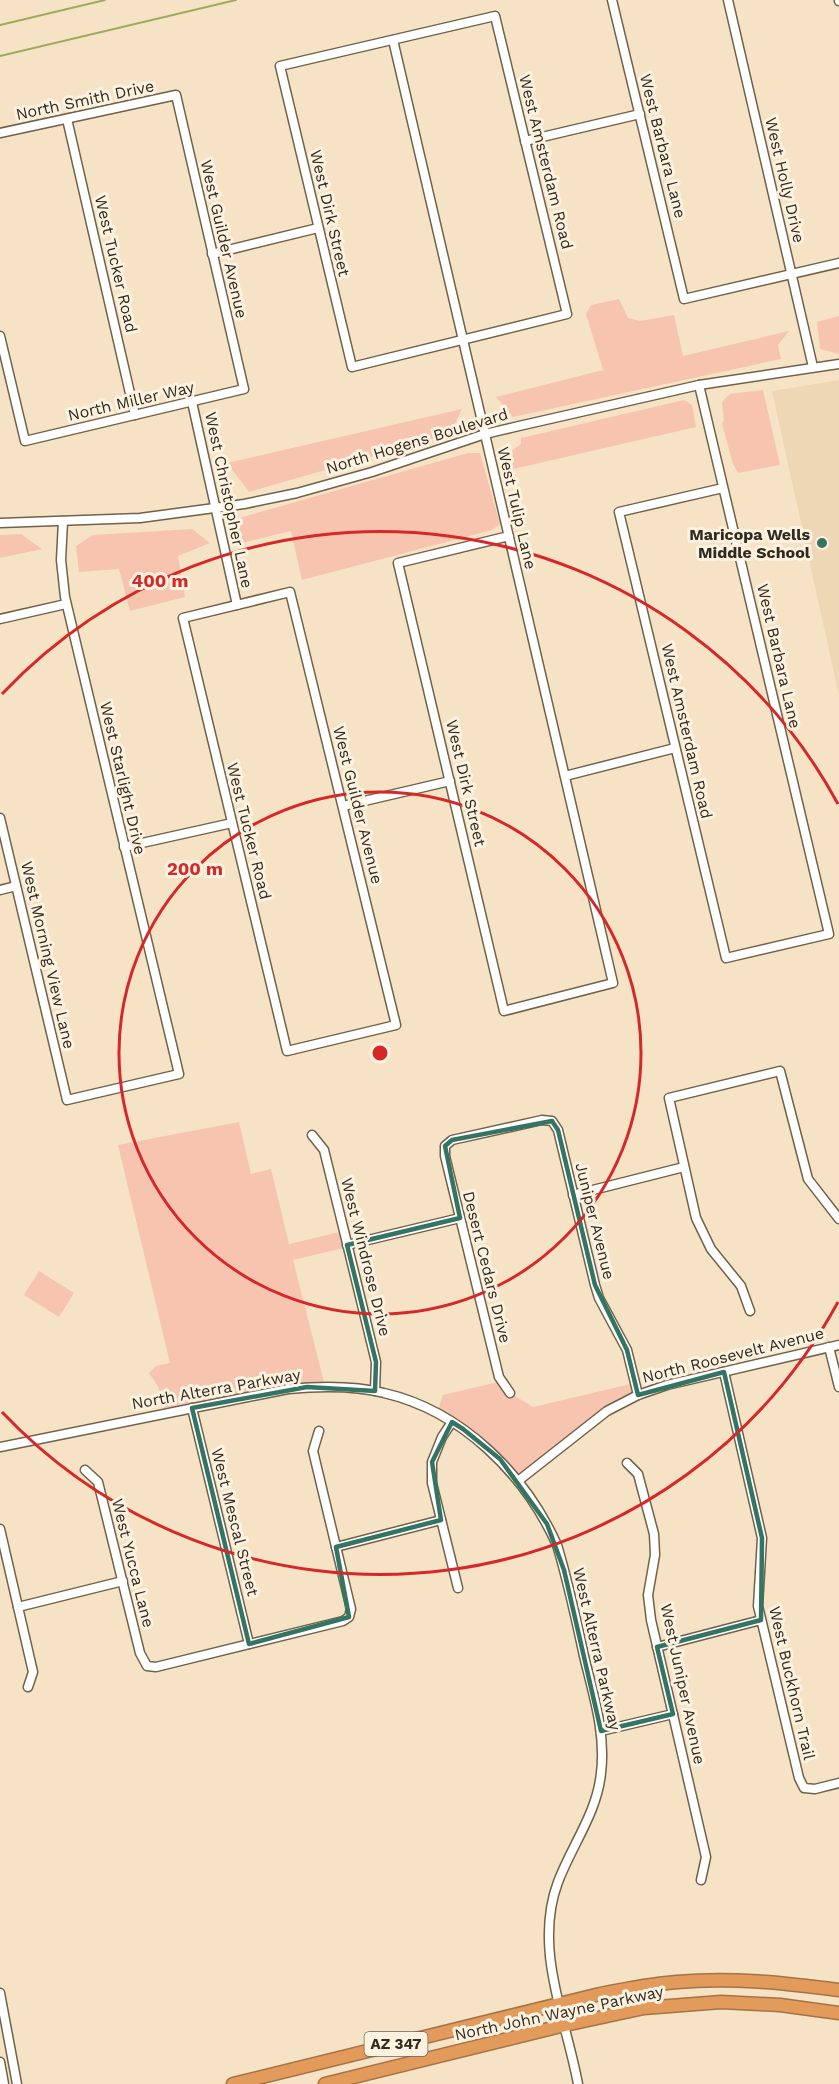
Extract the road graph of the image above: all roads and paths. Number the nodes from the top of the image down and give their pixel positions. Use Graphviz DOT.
graph roads {
  1 [pos="612,0"];
  2 [pos="728,0"];
  3 [pos="393,40"];
  4 [pos="176,95"];
  5 [pos="640,114"];
  6 [pos="67,119"];
  7 [pos="0,134"];
  8 [pos="525,141"];
  9 [pos="318,228"];
  10 [pos="212,254"];
  11 [pos="839,263"];
  12 [pos="791,274"];
  13 [pos="0,336"];
  14 [pos="463,340"];
  15 [pos="839,364"];
  16 [pos="813,367"];
  17 [pos="699,385"];
  18 [pos="243,390"];
  19 [pos="192,402"];
  20 [pos="135,415"];
  21 [pos="484,434"];
  22 [pos="723,488"];
  23 [pos="216,508"];
  24 [pos="63,521"];
  25 [pos="0,523"];
  26 [pos="509,537"];
  27 [pos="66,604"];
  28 [pos="237,605"];
  29 [pos="0,619"];
  30 [pos="675,748"];
  31 [pos="565,776"];
  32 [pos="450,781"];
  33 [pos="343,806"];
  34 [pos="0,818"];
  35 [pos="232,823"];
  36 [pos="124,847"];
  37 [pos="16,886"];
  38 [pos="0,891"];
  39 [pos="726,958"];
  40 [pos="504,1011"];
  41 [pos="287,1051"];
  42 [pos="67,1100"];
  43 [pos="552,1121"];
  44 [pos="312,1136"];
  45 [pos="684,1167"];
  46 [pos="573,1195"];
  47 [pos="460,1218"];
  48 [pos="839,1219"];
  49 [pos="347,1245"];
  50 [pos="750,1311"];
  51 [pos="839,1344"];
  52 [pos="830,1347"];
  53 [pos="724,1371"];
  54 [pos="839,1387"];
  55 [pos="375,1391"];
  56 [pos="510,1393"];
  57 [pos="638,1395"];
  58 [pos="192,1408"];
  59 [pos="452,1422"];
  60 [pos="319,1431"];
  61 [pos="0,1447"];
  62 [pos="627,1463"];
  63 [pos="85,1470"];
  64 [pos="518,1481"];
  65 [pos="441,1520"];
  66 [pos="0,1529"];
  67 [pos="336,1547"];
  68 [pos="123,1581"];
  69 [pos="458,1588"];
  70 [pos="18,1607"];
  71 [pos="760,1620"];
  72 [pos="249,1644"];
  73 [pos="657,1647"];
  74 [pos="28,1687"];
  75 [pos="673,1714"];
  76 [pos="601,1731"];
  77 [pos="839,1784"];
  78 [pos="701,1880"];
  79 [pos="839,1990"];
  80 [pos="0,1993"];
  81 [pos="559,2004"];
  82 [pos="839,2013"];
  83 [pos="565,2025"];
  84 [pos="0,2062"];
  85 [pos="4,2084"];
  86 [pos="18,2084"];
  87 [pos="233,2084"];
  88 [pos="324,2084"];
  89 [pos="578,2084"];
  1 -- 5 [label="street, West Barbara Lane"];
  2 -- 12 [label="street, West Holly Drive"];
  3 -- 8 [label="street, West Amsterdam Road"];
  3 -- 9 [label="street, West Dirk Street"];
  3 -- 14 [label="street, West Tulip Lane"];
  4 -- 6 [label="street, North Smith Drive"];
  4 -- 10 [label="street, West Guilder Avenue"];
  5 -- 8 [label="street"];
  5 -- 12 [label="street, West Barbara Lane"];
  6 -- 7 [label="street, North Smith Drive"];
  6 -- 20 [label="street, West Tucker Road"];
  8 -- 14 [label="street, West Amsterdam Road"];
  9 -- 10 [label="street"];
  9 -- 14 [label="street, West Dirk Street"];
  10 -- 18 [label="street, West Guilder Avenue"];
  11 -- 12 [label="street"];
  12 -- 16 [label="street, West Holly Drive"];
  13 -- 20 [label="street, North Miller Way"];
  14 -- 21 [label="street, West Tulip Lane"];
  15 -- 16 [label="street, North Hogens Boulevard"];
  16 -- 17 [label="street, North Hogens Boulevard"];
  17 -- 21 [label="street, North Hogens Boulevard"];
  17 -- 22 [label="street, West Barbara Lane"];
  18 -- 19 [label="street, North Miller Way"];
  19 -- 20 [label="street, North Miller Way"];
  19 -- 23 [label="street, West Christopher Lane"];
  21 -- 23 [label="street, North Hogens Boulevard"];
  21 -- 26 [label="street, West Tulip Lane"];
  22 -- 30 [label="street, West Amsterdam Road"];
  22 -- 39 [label="street, West Barbara Lane"];
  23 -- 24 [label="street, North Hogens Boulevard"];
  23 -- 28 [label="street, West Christopher Lane"];
  24 -- 25 [label="street, North Hogens Boulevard"];
  24 -- 27 [label="street, West Starlight Drive"];
  26 -- 31 [label="street, West Tulip Lane"];
  26 -- 32 [label="street, West Dirk Street"];
  27 -- 29 [label="street"];
  27 -- 36 [label="street, West Starlight Drive"];
  28 -- 33 [label="street, West Guilder Avenue"];
  28 -- 35 [label="street, West Tucker Road"];
  30 -- 31 [label="street"];
  30 -- 39 [label="street, West Amsterdam Road"];
  31 -- 40 [label="street, West Tulip Lane"];
  32 -- 33 [label="street"];
  32 -- 40 [label="street, West Dirk Street"];
  33 -- 41 [label="street, West Guilder Avenue"];
  34 -- 37 [label="street, West Morning View Lane"];
  35 -- 36 [label="street"];
  35 -- 41 [label="street, West Tucker Road"];
  36 -- 42 [label="street, West Starlight Drive"];
  37 -- 38 [label="street"];
  37 -- 42 [label="street, West Morning View Lane"];
  43 -- 46 [label="street, Juniper Avenue"];
  43 -- 47 [label="street, Desert Cedars Drive"];
  44 -- 49 [label="street, West Windrose Drive"];
  45 -- 46 [label="street"];
  45 -- 48 [label="street"];
  45 -- 50 [label="street"];
  46 -- 57 [label="street, Juniper Avenue"];
  47 -- 49 [label="street"];
  47 -- 56 [label="street, Desert Cedars Drive"];
  49 -- 55 [label="street, West Windrose Drive"];
  51 -- 52 [label="street, North Roosevelt Avenue"];
  52 -- 53 [label="street, North Roosevelt Avenue"];
  52 -- 54 [label="street"];
  53 -- 57 [label="street, North Roosevelt Avenue"];
  53 -- 71 [label="street, West Buckhorn Trail"];
  55 -- 58 [label="street, North Alterra Parkway"];
  55 -- 59 [label="street, North Alterra Parkway"];
  57 -- 64 [label="street, North Roosevelt Avenue"];
  58 -- 61 [label="street, North Alterra Parkway"];
  58 -- 72 [label="street, West Mescal Street"];
  59 -- 64 [label="street, North Alterra Parkway"];
  59 -- 65 [label="street"];
  60 -- 67 [label="street"];
  62 -- 73 [label="street, West Juniper Avenue"];
  63 -- 68 [label="street, West Yucca Lane"];
  64 -- 76 [label="street, West Alterra Parkway"];
  65 -- 67 [label="street"];
  65 -- 69 [label="street"];
  66 -- 70 [label="street"];
  67 -- 72 [label="street"];
  68 -- 70 [label="street"];
  68 -- 72 [label="street, West Yucca Lane"];
  70 -- 74 [label="street"];
  71 -- 73 [label="street"];
  71 -- 77 [label="street, West Buckhorn Trail"];
  73 -- 75 [label="street, West Juniper Avenue"];
  75 -- 76 [label="street"];
  75 -- 78 [label="street, West Juniper Avenue"];
  76 -- 81 [label="street, West Alterra Parkway"];
  79 -- 81 [label="highway, North John Wayne Parkway / AZ 347"];
  80 -- 86 [label="street"];
  81 -- 83 [label="street, West Alterra Parkway"];
  81 -- 87 [label="highway, North John Wayne Parkway / AZ 347"];
  82 -- 83 [label="highway, North John Wayne Parkway / AZ 347"];
  83 -- 88 [label="highway, North John Wayne Parkway / AZ 347"];
  83 -- 89 [label="street, West Alterra Parkway"];
  84 -- 85 [label="street"];
}
